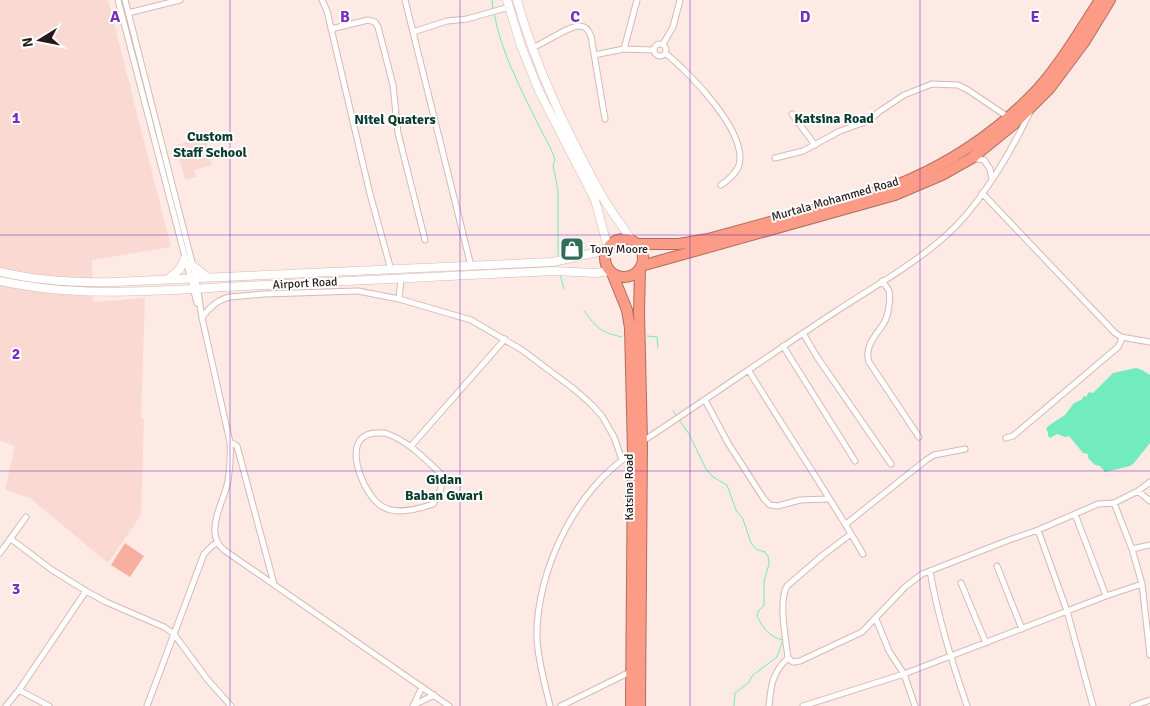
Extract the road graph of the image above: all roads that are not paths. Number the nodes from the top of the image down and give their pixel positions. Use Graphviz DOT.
graph roads {
  1 [pos="118,0"];
  2 [pos="125,0"];
  3 [pos="180,0"];
  4 [pos="322,0"];
  5 [pos="405,0"];
  6 [pos="517,0"];
  7 [pos="637,0"];
  8 [pos="680,0"];
  9 [pos="1100,0"];
  10 [pos="1110,0"];
  11 [pos="508,3"];
  12 [pos="128,13"];
  13 [pos="331,29"];
  14 [pos="413,32"];
  15 [pos="663,44"];
  16 [pos="532,48"];
  17 [pos="624,48"];
  18 [pos="653,50"];
  19 [pos="665,53"];
  20 [pos="594,55"];
  21 [pos="1034,104"];
  22 [pos="792,114"];
  23 [pos="1008,117"];
  24 [pos="605,119"];
  25 [pos="815,145"];
  26 [pos="775,158"];
  27 [pos="972,158"];
  28 [pos="992,180"];
  29 [pos="721,185"];
  30 [pos="982,192"];
  31 [pos="425,240"];
  32 [pos="633,242"];
  33 [pos="607,249"];
  34 [pos="185,258"];
  35 [pos="192,265"];
  36 [pos="471,266"];
  37 [pos="640,268"];
  38 [pos="391,270"];
  39 [pos="0,272"];
  40 [pos="611,272"];
  41 [pos="192,278"];
  42 [pos="209,278"];
  43 [pos="166,279"];
  44 [pos="401,279"];
  45 [pos="0,281"];
  46 [pos="882,281"];
  47 [pos="195,289"];
  48 [pos="399,299"];
  49 [pos="202,316"];
  50 [pos="803,333"];
  51 [pos="1121,337"];
  52 [pos="505,339"];
  53 [pos="1150,342"];
  54 [pos="783,346"];
  55 [pos="749,371"];
  56 [pos="704,400"];
  57 [pos="919,437"];
  58 [pos="1006,438"];
  59 [pos="642,441"];
  60 [pos="230,442"];
  61 [pos="411,446"];
  62 [pos="965,449"];
  63 [pos="633,453"];
  64 [pos="622,460"];
  65 [pos="855,461"];
  66 [pos="891,464"];
  67 [pos="1150,482"];
  68 [pos="1138,491"];
  69 [pos="828,499"];
  70 [pos="1150,501"];
  71 [pos="1114,503"];
  72 [pos="1075,514"];
  73 [pos="26,517"];
  74 [pos="846,524"];
  75 [pos="1038,530"];
  76 [pos="852,534"];
  77 [pos="11,539"];
  78 [pos="217,543"];
  79 [pos="1150,546"];
  80 [pos="1132,549"];
  81 [pos="0,553"];
  82 [pos="863,554"];
  83 [pos="998,566"];
  84 [pos="930,571"];
  85 [pos="961,583"];
  86 [pos="274,585"];
  87 [pos="1143,587"];
  88 [pos="1150,589"];
  89 [pos="86,591"];
  90 [pos="1106,596"];
  91 [pos="1067,611"];
  92 [pos="876,619"];
  93 [pos="1022,629"];
  94 [pos="174,634"];
  95 [pos="986,643"];
  96 [pos="1150,655"];
  97 [pos="950,656"];
  98 [pos="788,658"];
  99 [pos="636,671"];
  100 [pos="904,674"];
  101 [pos="422,687"];
  102 [pos="19,690"];
  103 [pos="434,695"];
  104 [pos="1150,700"];
  105 [pos="414,705"];
  106 [pos="6,706"];
  107 [pos="49,706"];
  108 [pos="148,706"];
  109 [pos="231,706"];
  110 [pos="449,706"];
  111 [pos="550,706"];
  112 [pos="561,706"];
  113 [pos="630,706"];
  114 [pos="640,706"];
  115 [pos="769,706"];
  116 [pos="803,706"];
  117 [pos="914,706"];
  118 [pos="968,706"];
  119 [pos="1094,706"];
  120 [pos="1133,706"];
  1 -- 34 [label="street"];
  2 -- 12 [label="street"];
  3 -- 12 [label="street"];
  4 -- 13 [label="street"];
  5 -- 14 [label="street"];
  6 -- 16 [label="street"];
  7 -- 17 [label="street"];
  8 -- 15 [label="street"];
  9 -- 23 [label="highway, Murtala Mohammed Road"];
  10 -- 21 [label="highway, Murtala Mohammed Road"];
  11 -- 14 [label="street"];
  11 -- 33 [label="street"];
  12 -- 35 [label="street"];
  13 -- 31 [label="street"];
  13 -- 38 [label="street"];
  14 -- 36 [label="street"];
  15 -- 18 [label="street"];
  15 -- 19 [label="street"];
  16 -- 20 [label="street"];
  16 -- 32 [label="street"];
  17 -- 18 [label="street"];
  17 -- 20 [label="street"];
  18 -- 19 [label="street"];
  19 -- 29 [label="street"];
  20 -- 24 [label="street"];
  21 -- 27 [label="highway, Murtala Mohammed Road"];
  21 -- 28 [label="street"];
  22 -- 25 [label="street"];
  23 -- 25 [label="street"];
  23 -- 32 [label="highway, Murtala Mohammed Road"];
  25 -- 26 [label="street"];
  27 -- 28 [label="street"];
  27 -- 37 [label="highway, Murtala Mohammed Road"];
  28 -- 30 [label="street"];
  30 -- 46 [label="street"];
  30 -- 51 [label="street"];
  32 -- 33 [label="highway"];
  32 -- 37 [label="highway"];
  33 -- 36 [label="street, Airport Road"];
  33 -- 40 [label="highway"];
  34 -- 41 [label="street"];
  34 -- 43 [label="street"];
  35 -- 41 [label="street"];
  35 -- 42 [label="street"];
  36 -- 38 [label="street, Airport Road"];
  37 -- 40 [label="highway"];
  37 -- 59 [label="highway, Katsina Road"];
  38 -- 42 [label="street, Airport Road"];
  39 -- 43 [label="street, Airport Road"];
  40 -- 44 [label="street, Airport Road"];
  40 -- 63 [label="highway, Katsina Road"];
  41 -- 42 [label="street, Airport Road"];
  41 -- 43 [label="street, Airport Road"];
  41 -- 47 [label="street"];
  44 -- 47 [label="street, Airport Road"];
  44 -- 48 [label="street"];
  45 -- 47 [label="street, Airport Road"];
  46 -- 50 [label="street"];
  46 -- 57 [label="street"];
  47 -- 49 [label="street"];
  48 -- 49 [label="street"];
  48 -- 52 [label="street"];
  49 -- 60 [label="street"];
  50 -- 54 [label="street"];
  50 -- 66 [label="street"];
  51 -- 53 [label="street"];
  51 -- 58 [label="street"];
  52 -- 61 [label="street"];
  52 -- 64 [label="street"];
  54 -- 55 [label="street"];
  54 -- 65 [label="street"];
  55 -- 56 [label="street"];
  55 -- 69 [label="street"];
  56 -- 59 [label="street"];
  56 -- 69 [label="street"];
  59 -- 99 [label="highway, Katsina Road"];
  60 -- 78 [label="street"];
  60 -- 86 [label="street"];
  61 -- 61 [label="street"];
  62 -- 74 [label="street"];
  63 -- 64 [label="street"];
  63 -- 99 [label="highway, Katsina Road"];
  64 -- 111 [label="street"];
  67 -- 68 [label="street"];
  68 -- 70 [label="street"];
  68 -- 71 [label="street"];
  69 -- 74 [label="street"];
  71 -- 72 [label="street"];
  71 -- 80 [label="street"];
  72 -- 75 [label="street"];
  72 -- 90 [label="street"];
  73 -- 77 [label="street"];
  74 -- 76 [label="street"];
  75 -- 84 [label="street"];
  75 -- 91 [label="street"];
  76 -- 82 [label="street"];
  76 -- 98 [label="street"];
  77 -- 81 [label="street"];
  77 -- 89 [label="street"];
  78 -- 86 [label="street"];
  78 -- 94 [label="street"];
  79 -- 80 [label="street"];
  80 -- 87 [label="street"];
  83 -- 93 [label="street"];
  84 -- 92 [label="street"];
  84 -- 97 [label="street"];
  85 -- 95 [label="street"];
  86 -- 101 [label="street"];
  87 -- 88 [label="street"];
  87 -- 90 [label="street"];
  87 -- 96 [label="street"];
  89 -- 94 [label="street"];
  89 -- 102 [label="street"];
  90 -- 91 [label="street"];
  91 -- 93 [label="street"];
  91 -- 119 [label="street"];
  92 -- 98 [label="street"];
  92 -- 100 [label="street"];
  93 -- 95 [label="street"];
  94 -- 108 [label="street"];
  94 -- 109 [label="street"];
  95 -- 97 [label="street"];
  97 -- 100 [label="street"];
  97 -- 118 [label="street"];
  98 -- 115 [label="street"];
  99 -- 112 [label="street"];
  99 -- 113 [label="highway, Katsina Road"];
  99 -- 114 [label="highway, Katsina Road"];
  100 -- 116 [label="street"];
  100 -- 117 [label="street"];
  101 -- 103 [label="street"];
  101 -- 105 [label="street"];
  102 -- 106 [label="street"];
  102 -- 107 [label="street"];
  103 -- 105 [label="street"];
  103 -- 110 [label="street"];
  104 -- 120 [label="street"];
}
